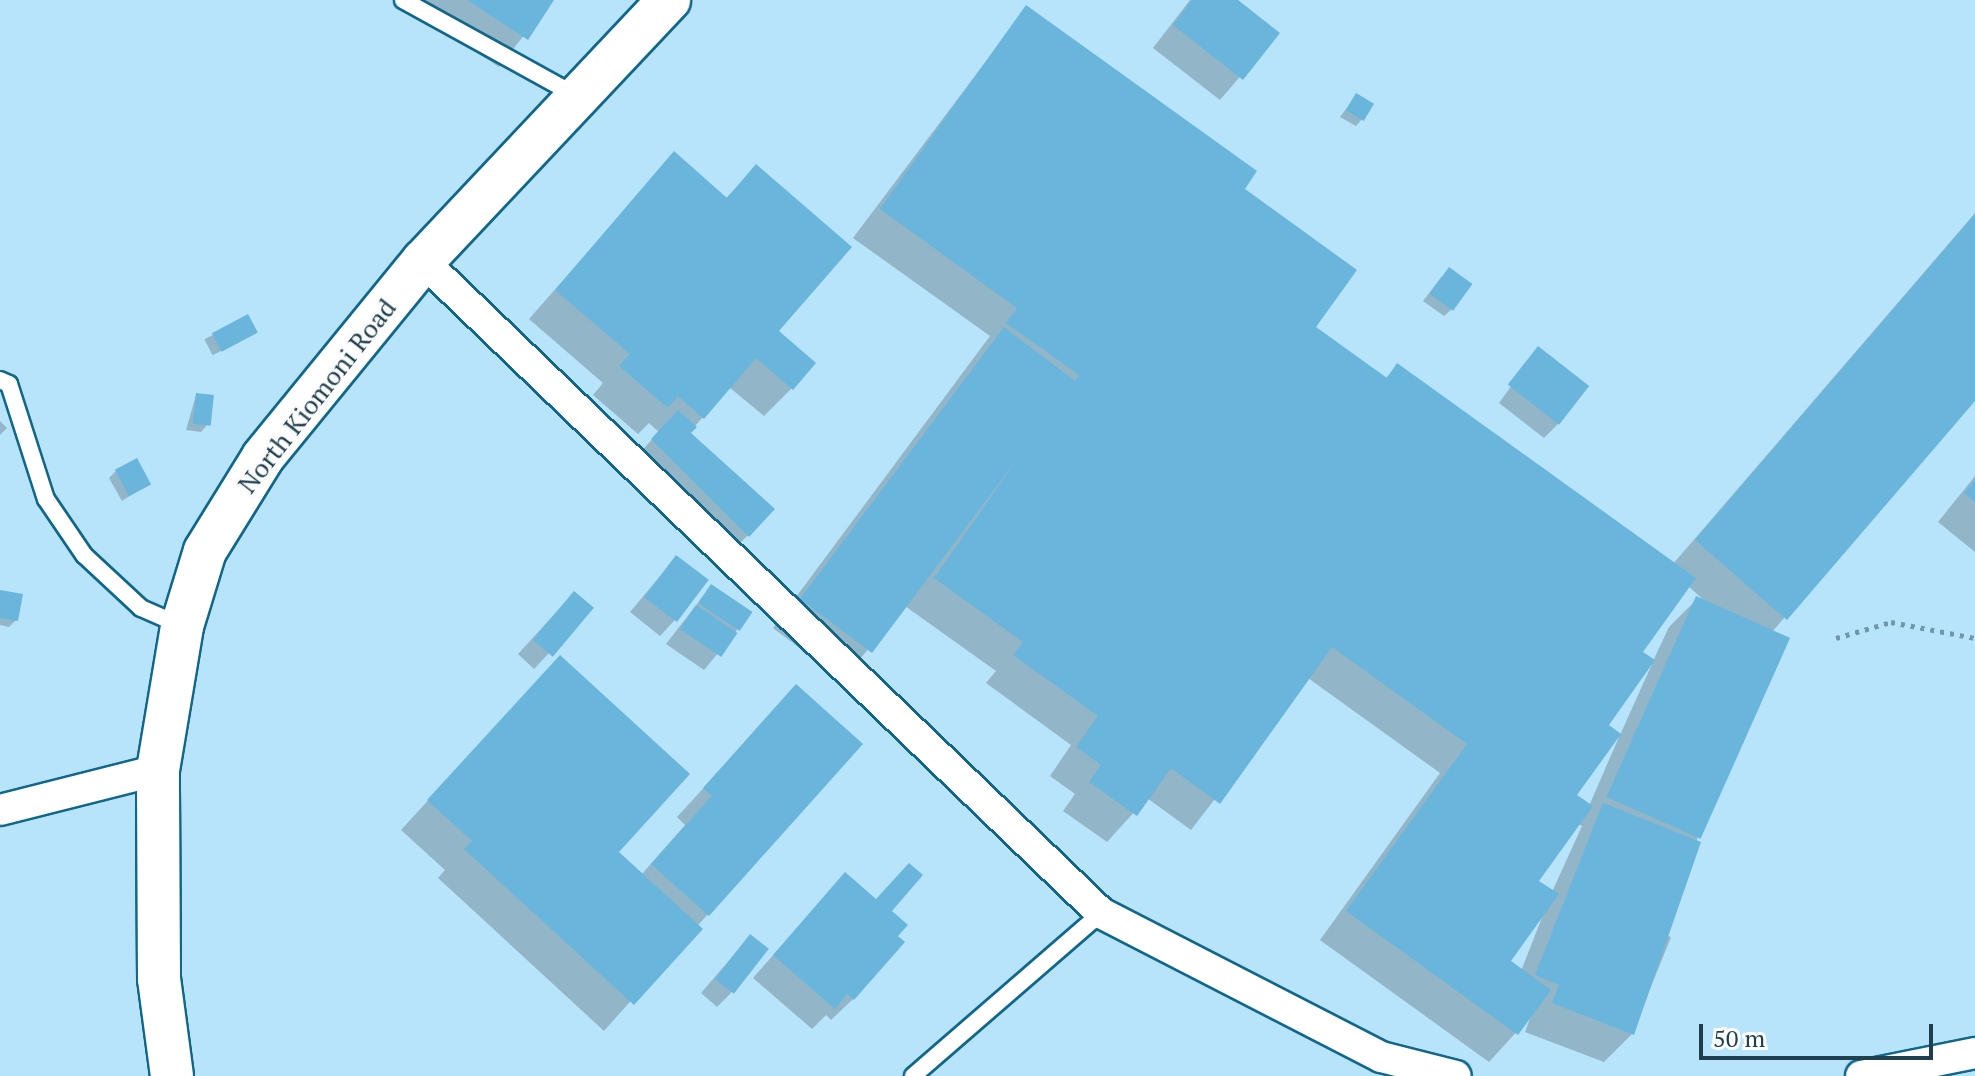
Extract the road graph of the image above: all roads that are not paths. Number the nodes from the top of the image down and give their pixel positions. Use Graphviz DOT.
graph roads {
  1 [pos="403,0"];
  2 [pos="669,0"];
  3 [pos="578,96"];
  4 [pos="423,261"];
  5 [pos="0,380"];
  6 [pos="182,626"];
  7 [pos="158,770"];
  8 [pos="0,810"];
  9 [pos="1101,913"];
  10 [pos="1975,1053"];
  11 [pos="172,1076"];
  12 [pos="913,1076"];
  13 [pos="1456,1076"];
  14 [pos="1861,1076"];
  1 -- 3 [label="lane"];
  2 -- 3 [label="main road, North Kiomoni Road"];
  3 -- 4 [label="main road, North Kiomoni Road"];
  4 -- 6 [label="main road, North Kiomoni Road"];
  4 -- 9 [label="street"];
  5 -- 6 [label="lane"];
  6 -- 7 [label="main road, North Kiomoni Road"];
  7 -- 8 [label="street"];
  7 -- 11 [label="main road, North Kiomoni Road"];
  9 -- 12 [label="lane"];
  9 -- 13 [label="street"];
  10 -- 14 [label="street"];
}
